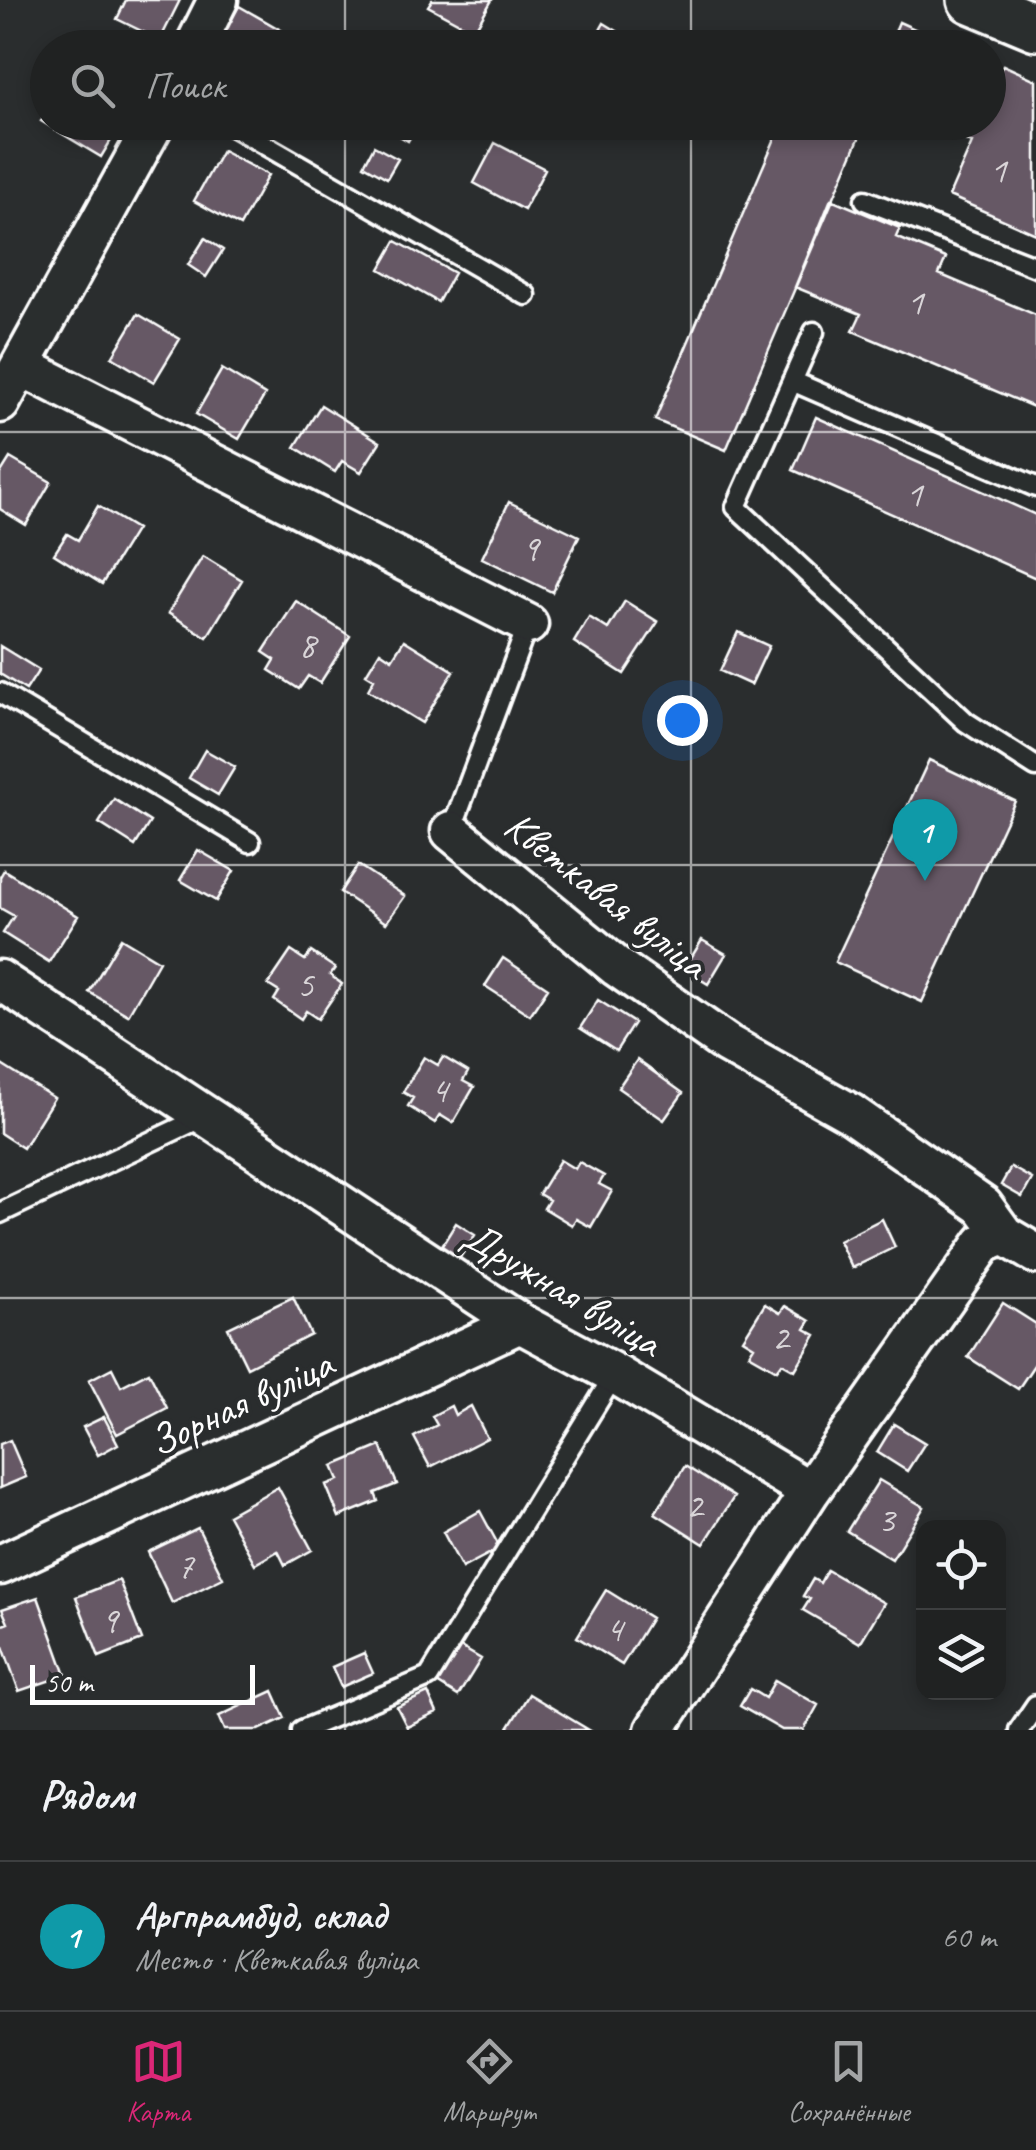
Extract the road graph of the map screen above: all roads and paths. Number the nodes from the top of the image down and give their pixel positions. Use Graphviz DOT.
graph roads {
  1 [pos="218,0"];
  2 [pos="972,0"];
  3 [pos="1036,27"];
  4 [pos="203,30"];
  5 [pos="146,140"];
  6 [pos="255,140"];
  7 [pos="865,200"];
  8 [pos="1036,267"];
  9 [pos="526,295"];
  10 [pos="814,332"];
  11 [pos="34,372"];
  12 [pos="792,381"];
  13 [pos="0,402"];
  14 [pos="1036,487"];
  15 [pos="528,624"];
  16 [pos="0,693"];
  17 [pos="1036,767"];
  18 [pos="451,831"];
  19 [pos="250,842"];
  20 [pos="0,980"];
  21 [pos="207,1115"];
  22 [pos="0,1213"];
  23 [pos="1020,1245"];
  24 [pos="520,1323"];
  25 [pos="615,1374"];
  26 [pos="810,1491"];
  27 [pos="0,1565"];
  28 [pos="1036,1705"];
  29 [pos="302,1730"];
  30 [pos="655,1730"];
  31 [pos="1020,1730"];
  1 -- 4 [label="street"];
  2 -- 3 [label="street"];
  5 -- 11 [label="street"];
  6 -- 9 [label="lane"];
  7 -- 8 [label="lane"];
  10 -- 12 [label="lane"];
  11 -- 13 [label="street"];
  11 -- 15 [label="street, Кветкавая вуліца"];
  12 -- 14 [label="lane"];
  12 -- 17 [label="lane"];
  15 -- 18 [label="lane, Кветкавая вуліца"];
  16 -- 19 [label="lane"];
  18 -- 23 [label="street, Кветкавая вуліца"];
  20 -- 21 [label="street, Дружная вуліца"];
  21 -- 22 [label="lane"];
  21 -- 24 [label="street, Дружная вуліца"];
  23 -- 26 [label="street"];
  24 -- 25 [label="street, Дружная вуліца"];
  24 -- 27 [label="street, Зорная вуліца"];
  25 -- 26 [label="street, Дружная вуліца"];
  25 -- 29 [label="lane"];
  26 -- 30 [label="street"];
  28 -- 31 [label="lane"];
}
